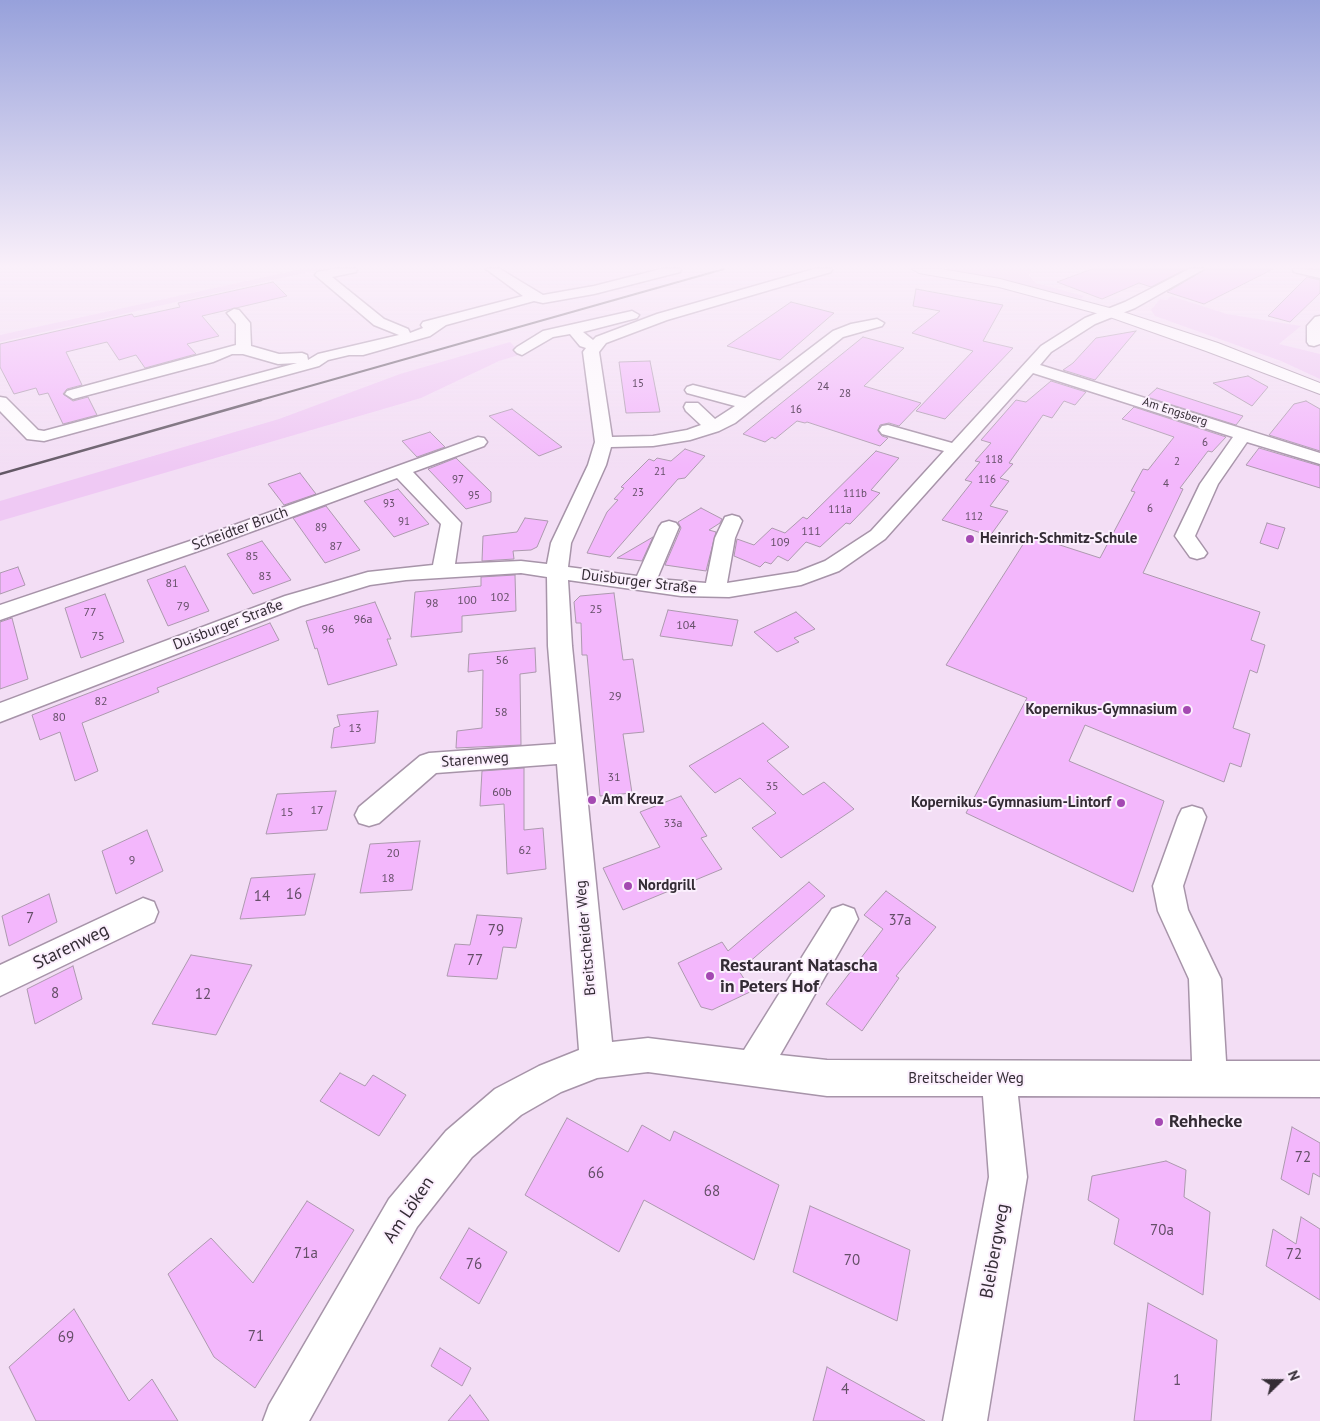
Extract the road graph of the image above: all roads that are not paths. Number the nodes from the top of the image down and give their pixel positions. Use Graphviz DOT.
graph roads {
  1 [pos="243,335"];
  2 [pos="389,335"];
  3 [pos="419,335"];
  4 [pos="546,335"];
  5 [pos="578,335"];
  6 [pos="610,335"];
  7 [pos="836,335"];
  8 [pos="1067,335"];
  9 [pos="1178,335"];
  10 [pos="1314,335"];
  11 [pos="1314,342"];
  12 [pos="595,345"];
  13 [pos="244,349"];
  14 [pos="522,350"];
  15 [pos="1029,367"];
  16 [pos="1320,389"];
  17 [pos="74,394"];
  18 [pos="0,402"];
  19 [pos="747,404"];
  20 [pos="713,427"];
  21 [pos="888,430"];
  22 [pos="1243,435"];
  23 [pos="478,442"];
  24 [pos="604,442"];
  25 [pos="956,449"];
  26 [pos="1320,460"];
  27 [pos="401,471"];
  28 [pos="732,521"];
  29 [pos="669,527"];
  30 [pos="1196,553"];
  31 [pos="443,570"];
  32 [pos="557,571"];
  33 [pos="644,584"];
  34 [pos="715,590"];
  35 [pos="0,613"];
  36 [pos="0,713"];
  37 [pos="569,753"];
  38 [pos="369,815"];
  39 [pos="1192,817"];
  40 [pos="143,912"];
  41 [pos="843,919"];
  42 [pos="0,981"];
  43 [pos="597,1061"];
  44 [pos="752,1069"];
  45 [pos="1000,1079"];
  46 [pos="1210,1079"];
  47 [pos="1320,1079"];
  48 [pos="285,1421"];
  49 [pos="965,1421"];
  1 -- 13 [label="street"];
  2 -- 13 [label="street"];
  3 -- 18 [label="street"];
  4 -- 14 [label="street"];
  5 -- 12 [label="street"];
  6 -- 12 [label="street"];
  7 -- 19 [label="street"];
  8 -- 15 [label="street, Duisburger Straße"];
  9 -- 16 [label="main road"];
  10 -- 11 [label="street"];
  12 -- 24 [label="street, Breitscheider Weg"];
  13 -- 17 [label="street"];
  15 -- 22 [label="street, Am Engsberg"];
  15 -- 25 [label="street, Duisburger Straße"];
  19 -- 20 [label="street"];
  19 -- 20 [label="street"];
  20 -- 24 [label="street"];
  21 -- 25 [label="street"];
  22 -- 26 [label="street, Am Engsberg"];
  22 -- 30 [label="street"];
  23 -- 27 [label="street, Scheidter Bruch"];
  24 -- 32 [label="street, Breitscheider Weg"];
  25 -- 34 [label="street, Duisburger Straße"];
  27 -- 31 [label="street"];
  27 -- 35 [label="street, Scheidter Bruch"];
  28 -- 34 [label="street"];
  29 -- 33 [label="street"];
  31 -- 32 [label="street, Duisburger Straße"];
  31 -- 36 [label="street, Duisburger Straße"];
  32 -- 33 [label="street, Duisburger Straße"];
  32 -- 37 [label="street, Breitscheider Weg"];
  33 -- 34 [label="street, Duisburger Straße"];
  37 -- 38 [label="street, Starenweg"];
  37 -- 43 [label="street, Breitscheider Weg"];
  39 -- 46 [label="street"];
  40 -- 42 [label="street, Starenweg"];
  41 -- 44 [label="street"];
  43 -- 44 [label="street, Breitscheider Weg"];
  43 -- 48 [label="street, Am Löken"];
  44 -- 45 [label="street, Breitscheider Weg"];
  45 -- 46 [label="street, Breitscheider Weg"];
  45 -- 49 [label="street, Bleibergweg"];
  46 -- 47 [label="street, Breitscheider Weg"];
}
